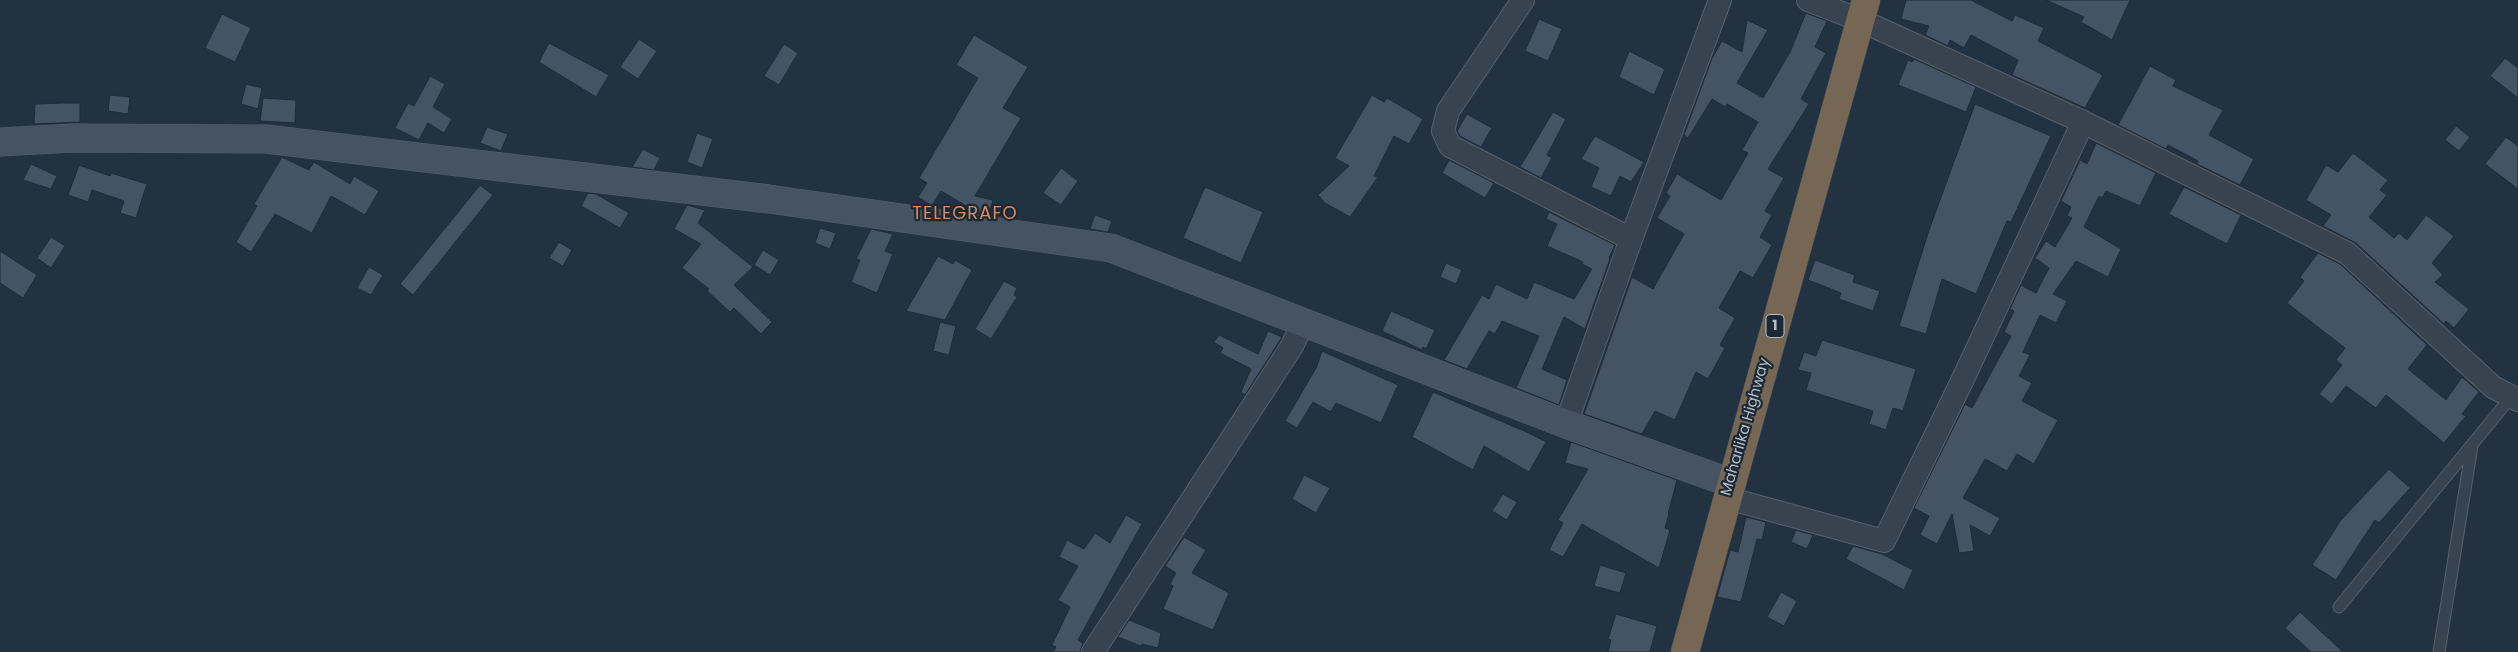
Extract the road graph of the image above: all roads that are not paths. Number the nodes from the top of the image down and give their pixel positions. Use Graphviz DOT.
graph roads {
  1 [pos="1523,0"];
  2 [pos="1720,0"];
  3 [pos="1808,0"];
  4 [pos="1863,10"];
  5 [pos="2083,122"];
  6 [pos="0,142"];
  7 [pos="1631,238"];
  8 [pos="1304,321"];
  9 [pos="2514,398"];
  10 [pos="1566,424"];
  11 [pos="2472,445"];
  12 [pos="1729,490"];
  13 [pos="2338,607"];
  14 [pos="1093,652"];
  15 [pos="1685,652"];
  16 [pos="2439,652"];
  1 -- 7 [label="street"];
  2 -- 7 [label="street"];
  3 -- 4 [label="street"];
  4 -- 5 [label="street"];
  4 -- 12 [label="highway, Maharlika Highway / 1"];
  5 -- 9 [label="street"];
  5 -- 12 [label="street"];
  6 -- 8 [label="street"];
  7 -- 10 [label="street"];
  8 -- 10 [label="street"];
  8 -- 14 [label="street"];
  9 -- 11 [label="lane"];
  10 -- 12 [label="street"];
  11 -- 13 [label="lane"];
  11 -- 16 [label="lane"];
  12 -- 15 [label="highway, Maharlika Highway / 1"];
}
